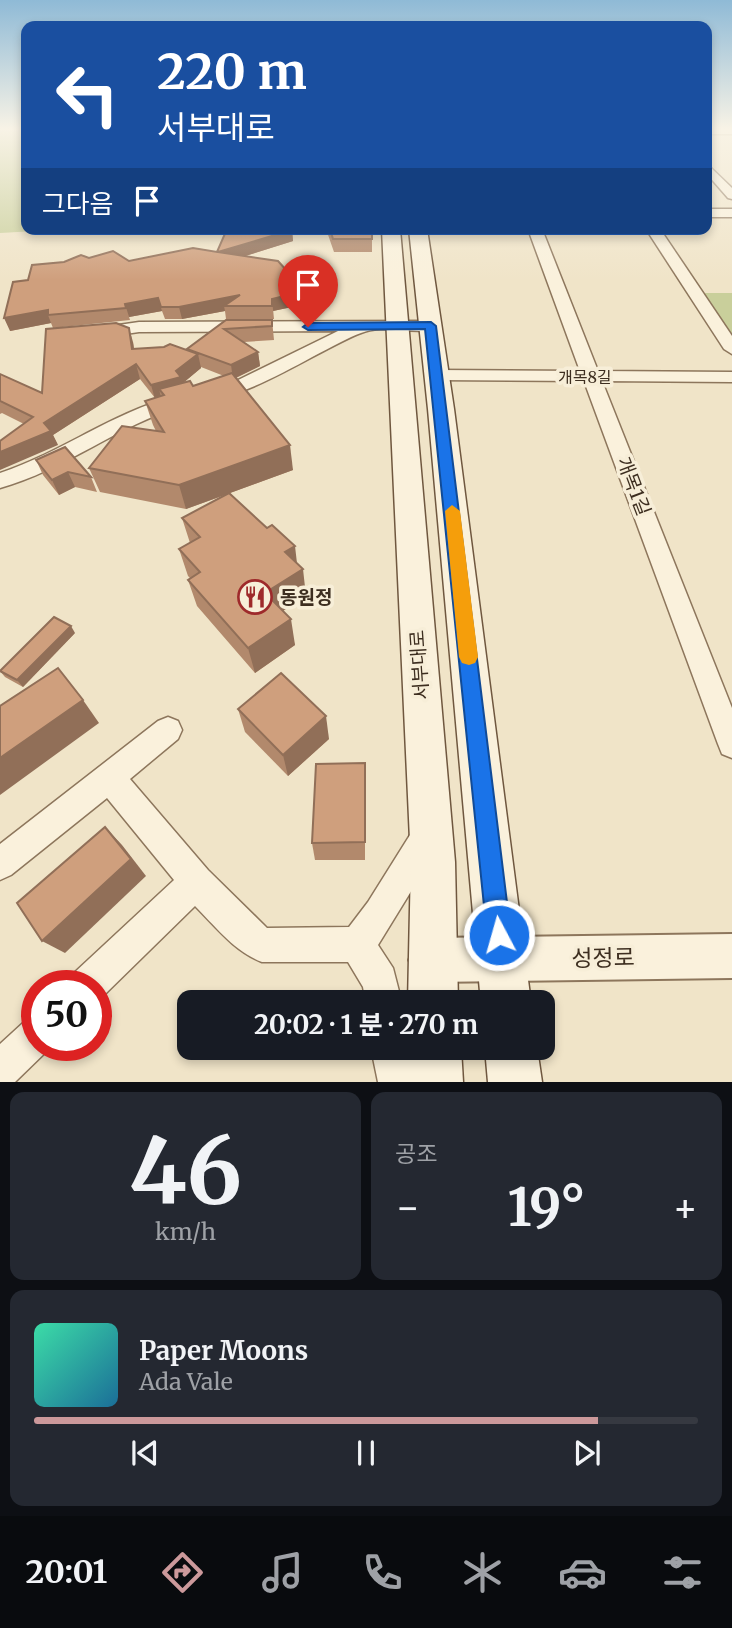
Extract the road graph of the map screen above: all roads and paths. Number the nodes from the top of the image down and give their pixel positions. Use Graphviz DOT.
graph roads {
  1 [pos="718,179"];
  2 [pos="732,195"];
  3 [pos="712,213"];
  4 [pos="732,213"];
  5 [pos="391,235"];
  6 [pos="419,235"];
  7 [pos="537,235"];
  8 [pos="657,235"];
  9 [pos="431,326"];
  10 [pos="359,327"];
  11 [pos="397,327"];
  12 [pos="81,334"];
  13 [pos="732,349"];
  14 [pos="437,376"];
  15 [pos="592,377"];
  16 [pos="732,377"];
  17 [pos="0,481"];
  18 [pos="721,685"];
  19 [pos="169,730"];
  20 [pos="732,744"];
  21 [pos="109,776"];
  22 [pos="430,831"];
  23 [pos="0,864"];
  24 [pos="196,883"];
  25 [pos="357,944"];
  26 [pos="732,956"];
  27 [pos="431,960"];
  28 [pos="502,960"];
  29 [pos="105,970"];
  30 [pos="382,990"];
  31 [pos="432,990"];
  32 [pos="505,990"];
  33 [pos="21,1050"];
  34 [pos="393,1060"];
  35 [pos="435,1060"];
  36 [pos="513,1060"];
  37 [pos="0,1070"];
  38 [pos="398,1082"];
  39 [pos="436,1082"];
  40 [pos="515,1082"];
  1 -- 2 [label="street"];
  3 -- 4 [label="street"];
  5 -- 11 [label="main road, 서부대로"];
  6 -- 9 [label="main road"];
  7 -- 15 [label="street, 개목1길"];
  8 -- 13 [label="street"];
  9 -- 11 [label="street"];
  9 -- 14 [label="main road"];
  10 -- 11 [label="street"];
  10 -- 12 [label="street"];
  10 -- 17 [label="street"];
  11 -- 22 [label="main road, 서부대로"];
  14 -- 15 [label="street, 개목8길"];
  14 -- 28 [label="main road"];
  15 -- 16 [label="street, 개목8길"];
  15 -- 18 [label="street, 개목1길"];
  18 -- 20 [label="street, 개목1길"];
  19 -- 21 [label="street"];
  21 -- 23 [label="street"];
  21 -- 24 [label="street"];
  22 -- 25 [label="street"];
  22 -- 27 [label="main road, 서부대로"];
  24 -- 25 [label="street"];
  24 -- 29 [label="street"];
  25 -- 30 [label="street"];
  26 -- 28 [label="street, 성정로"];
  27 -- 28 [label="street, 성정로"];
  27 -- 31 [label="main road, 서부대로"];
  28 -- 32 [label="main road"];
  33 -- 37 [label="street"];
  34 -- 38 [label="street"];
  35 -- 39 [label="main road"];
  36 -- 40 [label="main road"];
}
